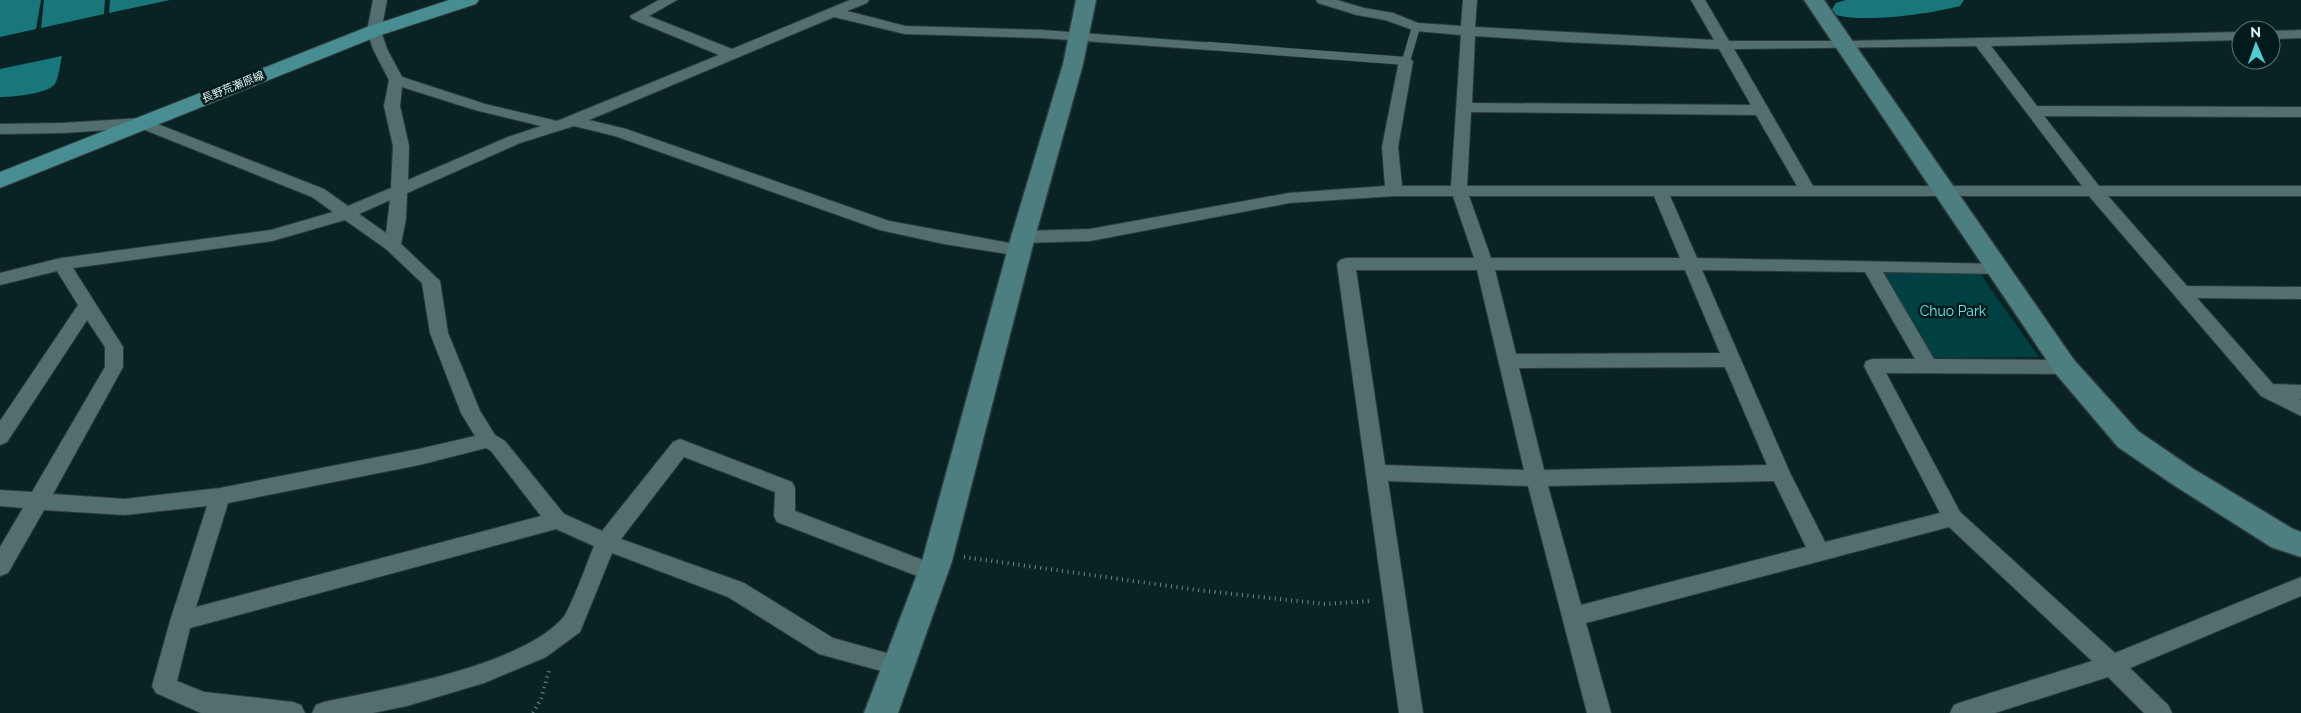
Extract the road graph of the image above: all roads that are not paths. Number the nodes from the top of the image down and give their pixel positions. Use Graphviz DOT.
graph roads {
  1 [pos="380,0"];
  2 [pos="469,0"];
  3 [pos="670,0"];
  4 [pos="862,0"];
  5 [pos="1086,0"];
  6 [pos="1323,0"];
  7 [pos="1470,0"];
  8 [pos="1698,0"];
  9 [pos="1814,0"];
  10 [pos="833,12"];
  11 [pos="1416,27"];
  12 [pos="374,31"];
  13 [pos="1469,32"];
  14 [pos="2301,34"];
  15 [pos="2281,35"];
  16 [pos="2231,36"];
  17 [pos="1078,37"];
  18 [pos="1980,42"];
  19 [pos="1723,45"];
  20 [pos="1846,45"];
  21 [pos="1209,46"];
  22 [pos="733,55"];
  23 [pos="1406,61"];
  24 [pos="396,80"];
  25 [pos="1464,107"];
  26 [pos="1761,110"];
  27 [pos="2033,112"];
  28 [pos="2301,112"];
  29 [pos="572,121"];
  30 [pos="142,123"];
  31 [pos="554,125"];
  32 [pos="0,129"];
  33 [pos="0,181"];
  34 [pos="1459,190"];
  35 [pos="399,191"];
  36 [pos="1394,191"];
  37 [pos="1660,191"];
  38 [pos="1808,191"];
  39 [pos="2094,191"];
  40 [pos="1945,192"];
  41 [pos="2301,192"];
  42 [pos="345,214"];
  43 [pos="1022,244"];
  44 [pos="392,245"];
  45 [pos="61,264"];
  46 [pos="1692,264"];
  47 [pos="1485,266"];
  48 [pos="1871,267"];
  49 [pos="1997,268"];
  50 [pos="2,281"];
  51 [pos="2184,292"];
  52 [pos="2301,293"];
  53 [pos="88,306"];
  54 [pos="1732,360"];
  55 [pos="1508,361"];
  56 [pos="1929,366"];
  57 [pos="2065,367"];
  58 [pos="2268,391"];
  59 [pos="2301,392"];
  60 [pos="2301,409"];
  61 [pos="0,437"];
  62 [pos="488,440"];
  63 [pos="1374,473"];
  64 [pos="1780,473"];
  65 [pos="1536,478"];
  66 [pos="220,496"];
  67 [pos="0,498"];
  68 [pos="38,502"];
  69 [pos="1953,518"];
  70 [pos="557,520"];
  71 [pos="606,542"];
  72 [pos="2301,545"];
  73 [pos="1819,552"];
  74 [pos="936,563"];
  75 [pos="0,567"];
  76 [pos="2301,586"];
  77 [pos="1573,617"];
  78 [pos="181,621"];
  79 [pos="2112,665"];
  80 [pos="900,666"];
  81 [pos="293,713"];
  82 [pos="324,713"];
  83 [pos="881,713"];
  84 [pos="1411,713"];
  85 [pos="1599,713"];
  86 [pos="1962,713"];
  87 [pos="2160,713"];
  1 -- 12 [label="street"];
  2 -- 12 [label="main road, 長野荒瀬原線"];
  3 -- 22 [label="street"];
  4 -- 10 [label="street"];
  5 -- 17 [label="street"];
  6 -- 11 [label="street"];
  7 -- 13 [label="street"];
  8 -- 19 [label="street"];
  9 -- 20 [label="street"];
  10 -- 17 [label="street"];
  10 -- 22 [label="street"];
  11 -- 13 [label="street"];
  11 -- 23 [label="lane"];
  12 -- 24 [label="street"];
  12 -- 30 [label="main road, 長野荒瀬原線"];
  13 -- 19 [label="street"];
  13 -- 25 [label="street"];
  14 -- 15 [label="street"];
  16 -- 18 [label="street"];
  17 -- 21 [label="street"];
  17 -- 43 [label="street"];
  18 -- 20 [label="street"];
  18 -- 27 [label="street"];
  19 -- 20 [label="street"];
  19 -- 26 [label="street"];
  20 -- 40 [label="street"];
  21 -- 23 [label="lane"];
  22 -- 29 [label="street"];
  23 -- 36 [label="street"];
  24 -- 31 [label="street"];
  24 -- 35 [label="street"];
  25 -- 26 [label="street"];
  25 -- 34 [label="street"];
  26 -- 38 [label="street"];
  27 -- 28 [label="street"];
  27 -- 39 [label="street"];
  29 -- 31 [label="street"];
  29 -- 43 [label="street"];
  30 -- 32 [label="street"];
  30 -- 33 [label="main road, 長野荒瀬原線"];
  30 -- 42 [label="street"];
  31 -- 35 [label="street"];
  34 -- 36 [label="street"];
  34 -- 37 [label="street"];
  34 -- 47 [label="street"];
  35 -- 42 [label="street"];
  35 -- 44 [label="street"];
  36 -- 43 [label="street"];
  37 -- 38 [label="street"];
  37 -- 46 [label="street"];
  38 -- 40 [label="street"];
  39 -- 40 [label="street"];
  39 -- 41 [label="street"];
  39 -- 51 [label="street"];
  40 -- 49 [label="street"];
  42 -- 44 [label="street"];
  42 -- 45 [label="street"];
  43 -- 74 [label="street"];
  44 -- 62 [label="street"];
  45 -- 50 [label="street"];
  45 -- 53 [label="street"];
  46 -- 47 [label="street"];
  46 -- 48 [label="street"];
  46 -- 54 [label="street"];
  47 -- 55 [label="street"];
  47 -- 63 [label="street"];
  48 -- 49 [label="street"];
  48 -- 56 [label="street"];
  49 -- 57 [label="street"];
  51 -- 52 [label="street"];
  51 -- 58 [label="street"];
  53 -- 61 [label="street"];
  53 -- 68 [label="street"];
  54 -- 55 [label="street"];
  54 -- 64 [label="street"];
  55 -- 65 [label="street"];
  56 -- 57 [label="street"];
  56 -- 69 [label="street"];
  57 -- 72 [label="street"];
  58 -- 59 [label="street"];
  58 -- 60 [label="street"];
  62 -- 66 [label="street"];
  62 -- 70 [label="street"];
  63 -- 65 [label="street"];
  63 -- 84 [label="street"];
  64 -- 65 [label="street"];
  64 -- 73 [label="street"];
  65 -- 77 [label="street"];
  66 -- 68 [label="street"];
  66 -- 78 [label="street"];
  67 -- 68 [label="street"];
  68 -- 75 [label="street"];
  69 -- 73 [label="street"];
  69 -- 79 [label="street"];
  70 -- 71 [label="street"];
  70 -- 78 [label="street"];
  71 -- 74 [label="street"];
  71 -- 80 [label="street"];
  71 -- 82 [label="street"];
  73 -- 77 [label="street"];
  74 -- 80 [label="street"];
  76 -- 79 [label="street"];
  77 -- 85 [label="street"];
  78 -- 81 [label="street"];
  79 -- 86 [label="street"];
  79 -- 87 [label="street"];
  80 -- 83 [label="street"];
}
